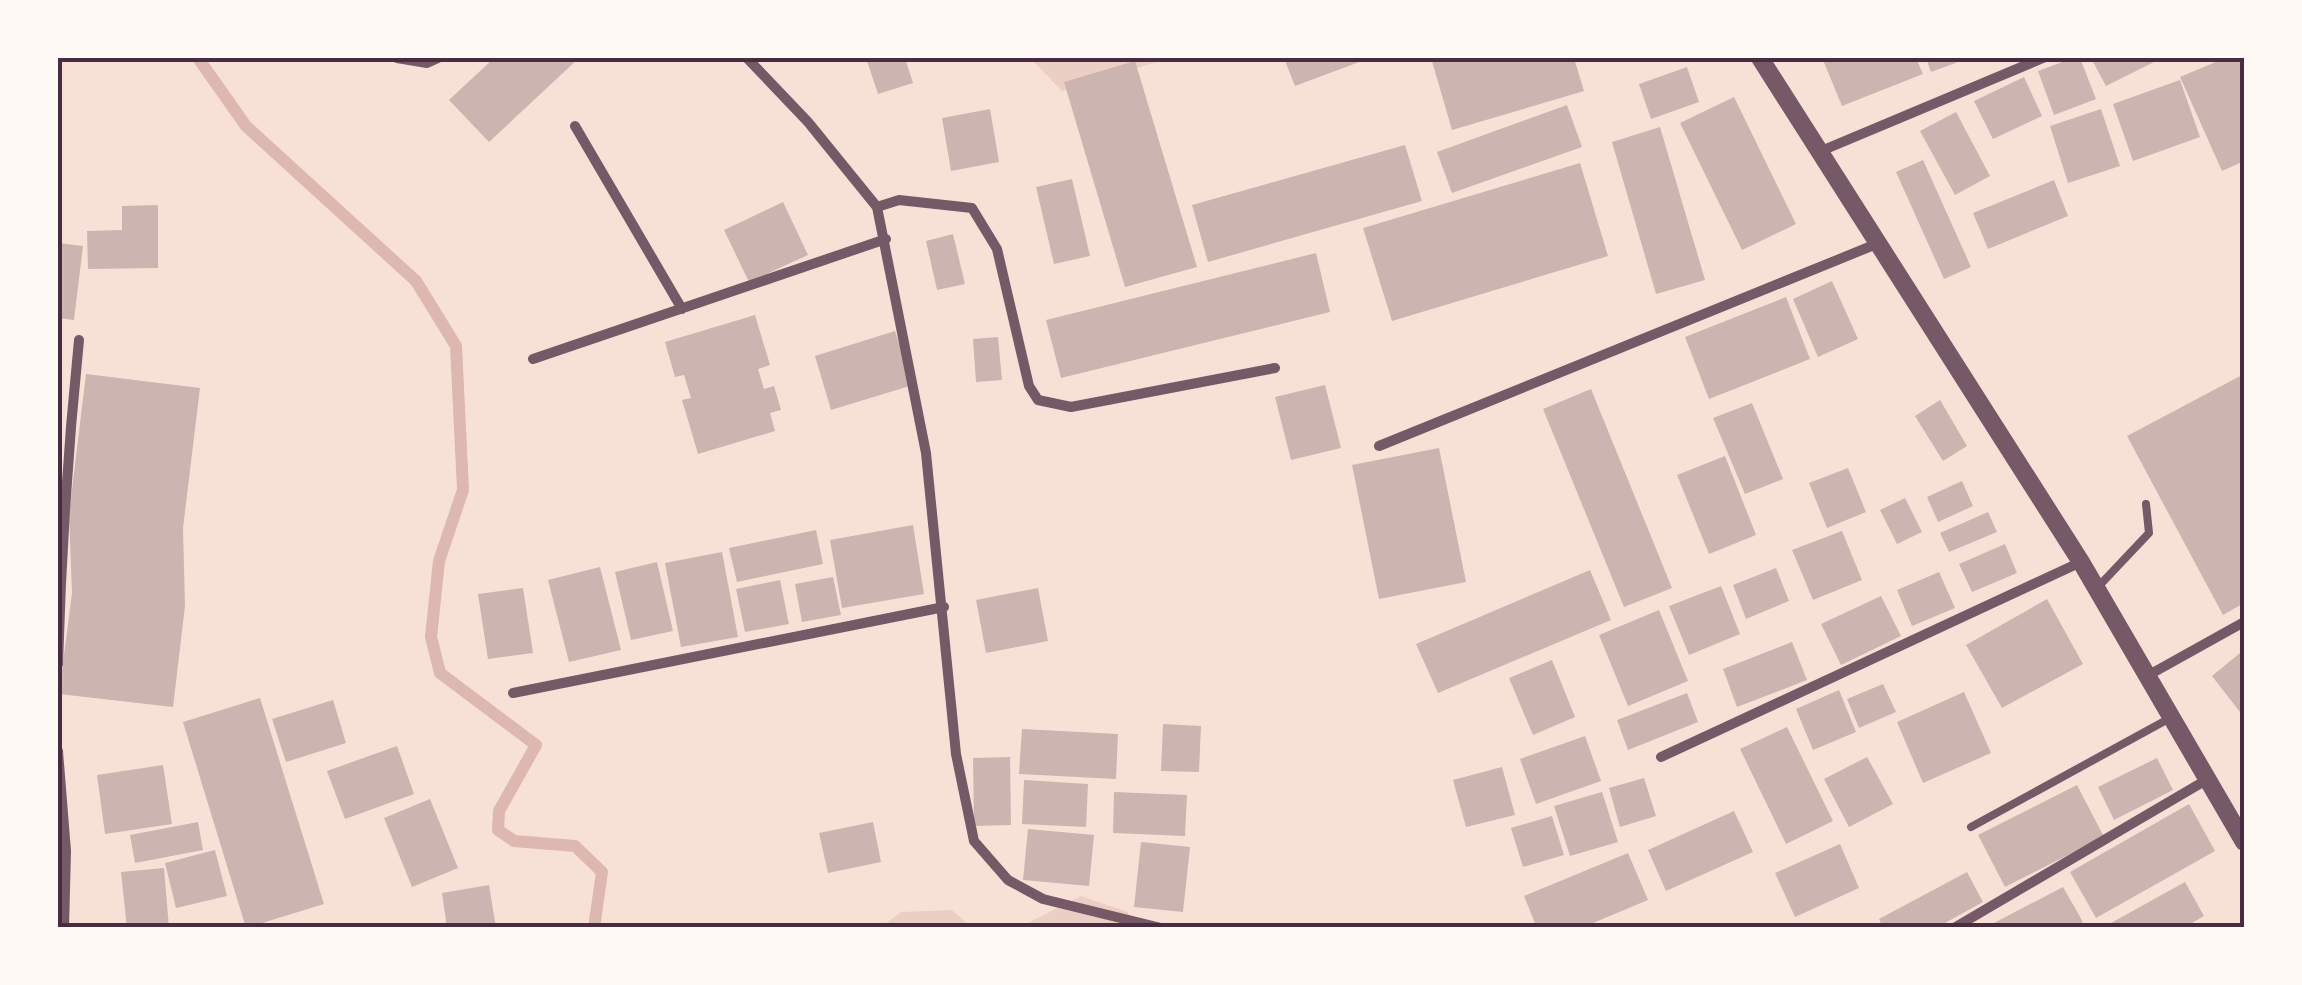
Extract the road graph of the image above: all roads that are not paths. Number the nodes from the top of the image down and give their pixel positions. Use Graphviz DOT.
graph roads {
  1 [pos="396,58"];
  2 [pos="438,58"];
  3 [pos="746,58"];
  4 [pos="1760,58"];
  5 [pos="2043,58"];
  6 [pos="575,126"];
  7 [pos="1821,151"];
  8 [pos="877,207"];
  9 [pos="886,239"];
  10 [pos="1880,242"];
  11 [pos="682,309"];
  12 [pos="78,340"];
  13 [pos="533,359"];
  14 [pos="1274,368"];
  15 [pos="1379,446"];
  16 [pos="2146,504"];
  17 [pos="2081,562"];
  18 [pos="2097,589"];
  19 [pos="944,607"];
  20 [pos="2244,622"];
  21 [pos="58,623"];
  22 [pos="58,664"];
  23 [pos="2147,676"];
  24 [pos="512,693"];
  25 [pos="2172,717"];
  26 [pos="58,751"];
  27 [pos="1660,757"];
  28 [pos="2208,779"];
  29 [pos="1971,827"];
  30 [pos="2244,842"];
  31 [pos="64,928"];
  32 [pos="1161,928"];
  33 [pos="1954,928"];
  1 -- 2 [label="street"];
  3 -- 8 [label="street"];
  4 -- 7 [label="street"];
  5 -- 7 [label="street"];
  6 -- 11 [label="street"];
  7 -- 10 [label="street"];
  8 -- 9 [label="street"];
  8 -- 14 [label="street"];
  9 -- 11 [label="street"];
  9 -- 19 [label="street"];
  10 -- 15 [label="street"];
  10 -- 17 [label="street"];
  11 -- 13 [label="street"];
  12 -- 21 [label="street"];
  16 -- 18 [label="lane"];
  17 -- 18 [label="street"];
  17 -- 27 [label="street"];
  18 -- 23 [label="street"];
  19 -- 24 [label="street"];
  19 -- 32 [label="street"];
  20 -- 23 [label="street"];
  21 -- 22 [label="street"];
  23 -- 25 [label="street"];
  25 -- 28 [label="street"];
  25 -- 29 [label="lane"];
  26 -- 31 [label="street"];
  28 -- 30 [label="street"];
  28 -- 33 [label="street"];
}
